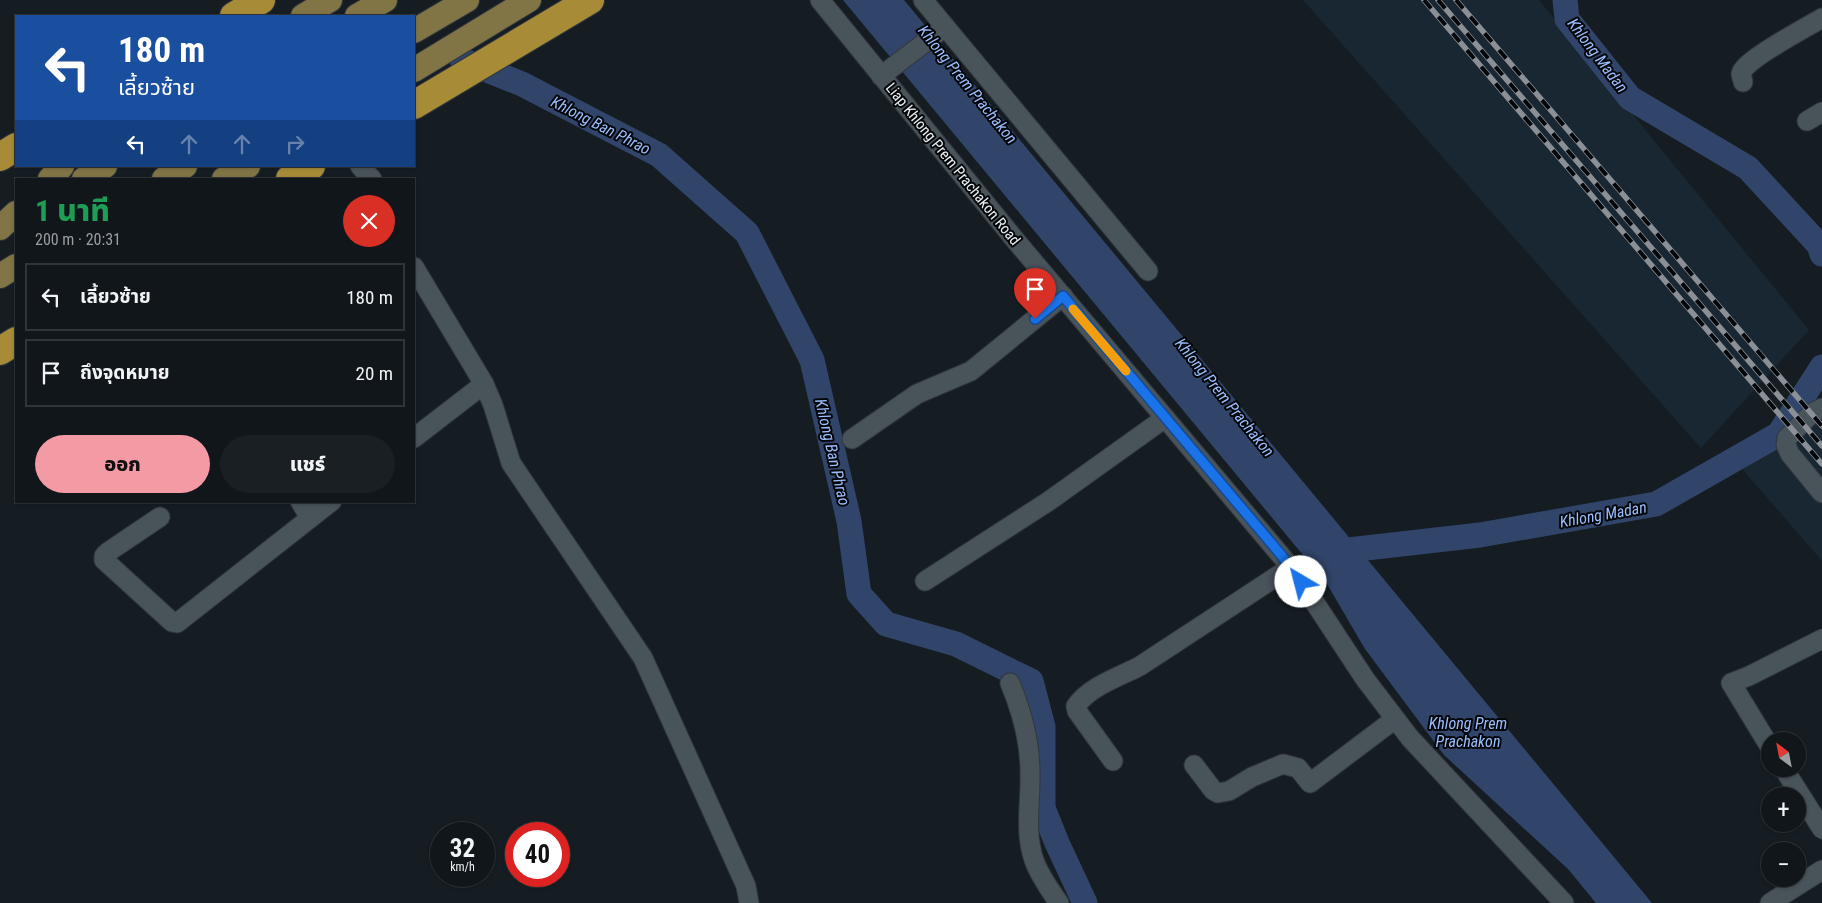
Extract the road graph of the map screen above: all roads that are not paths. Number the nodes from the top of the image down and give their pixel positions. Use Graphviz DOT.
graph roads {
  1 [pos="261,0"];
  2 [pos="330,0"];
  3 [pos="384,0"];
  4 [pos="467,0"];
  5 [pos="529,0"];
  6 [pos="590,0"];
  7 [pos="820,0"];
  8 [pos="931,3"];
  9 [pos="236,15"];
  10 [pos="304,15"];
  11 [pos="359,15"];
  12 [pos="1822,18"];
  13 [pos="942,30"];
  14 [pos="415,31"];
  15 [pos="415,69"];
  16 [pos="887,72"];
  17 [pos="1743,82"];
  18 [pos="415,104"];
  19 [pos="15,148"];
  20 [pos="0,157"];
  21 [pos="61,167"];
  22 [pos="103,167"];
  23 [pos="184,167"];
  24 [pos="246,167"];
  25 [pos="309,167"];
  26 [pos="361,167"];
  27 [pos="51,178"];
  28 [pos="86,178"];
  29 [pos="166,178"];
  30 [pos="226,178"];
  31 [pos="292,178"];
  32 [pos="371,178"];
  33 [pos="15,214"];
  34 [pos="15,221"];
  35 [pos="0,229"];
  36 [pos="15,267"];
  37 [pos="415,269"];
  38 [pos="1148,271"];
  39 [pos="0,276"];
  40 [pos="1063,296"];
  41 [pos="15,342"];
  42 [pos="0,350"];
  43 [pos="484,384"];
  44 [pos="1822,408"];
  45 [pos="1165,418"];
  46 [pos="415,437"];
  47 [pos="852,439"];
  48 [pos="1822,493"];
  49 [pos="301,503"];
  50 [pos="329,503"];
  51 [pos="160,518"];
  52 [pos="310,518"];
  53 [pos="1290,567"];
  54 [pos="925,581"];
  55 [pos="1822,640"];
  56 [pos="1010,683"];
  57 [pos="1395,719"];
  58 [pos="1761,732"];
  59 [pos="1113,762"];
  60 [pos="1194,765"];
  61 [pos="1790,778"];
  62 [pos="1822,829"];
  63 [pos="1822,870"];
  64 [pos="749,903"];
  65 [pos="1059,903"];
  66 [pos="1564,903"];
  67 [pos="1770,903"];
  1 -- 9 [label="highway"];
  2 -- 10 [label="main road"];
  3 -- 11 [label="main road"];
  4 -- 14 [label="main road"];
  5 -- 15 [label="main road"];
  6 -- 18 [label="highway"];
  7 -- 16 [label="street, Liap Khlong Prem Prachakon Road"];
  8 -- 13 [label="street"];
  12 -- 17 [label="street"];
  13 -- 16 [label="street"];
  13 -- 38 [label="street"];
  16 -- 40 [label="street, Liap Khlong Prem Prachakon Road"];
  19 -- 20 [label="highway"];
  21 -- 27 [label="main road"];
  22 -- 28 [label="main road"];
  23 -- 29 [label="main road"];
  24 -- 30 [label="main road"];
  25 -- 31 [label="highway"];
  26 -- 32 [label="street"];
  33 -- 35 [label="main road"];
  34 -- 35 [label="main road"];
  36 -- 39 [label="main road"];
  37 -- 43 [label="street"];
  40 -- 45 [label="street, Liap Khlong Prem Prachakon Road"];
  40 -- 47 [label="street"];
  41 -- 42 [label="highway"];
  43 -- 46 [label="street"];
  43 -- 64 [label="street"];
  44 -- 48 [label="street"];
  45 -- 53 [label="street, Liap Khlong Prem Prachakon Road"];
  45 -- 54 [label="street"];
  49 -- 52 [label="street"];
  50 -- 52 [label="street"];
  51 -- 52 [label="street"];
  53 -- 57 [label="street, Liap Khlong Prem Prachakon Road"];
  53 -- 59 [label="street"];
  55 -- 58 [label="street"];
  56 -- 65 [label="street"];
  57 -- 60 [label="street"];
  57 -- 66 [label="street, Liap Khlong Prem Prachakon Road"];
  61 -- 62 [label="street"];
  63 -- 67 [label="street"];
}
